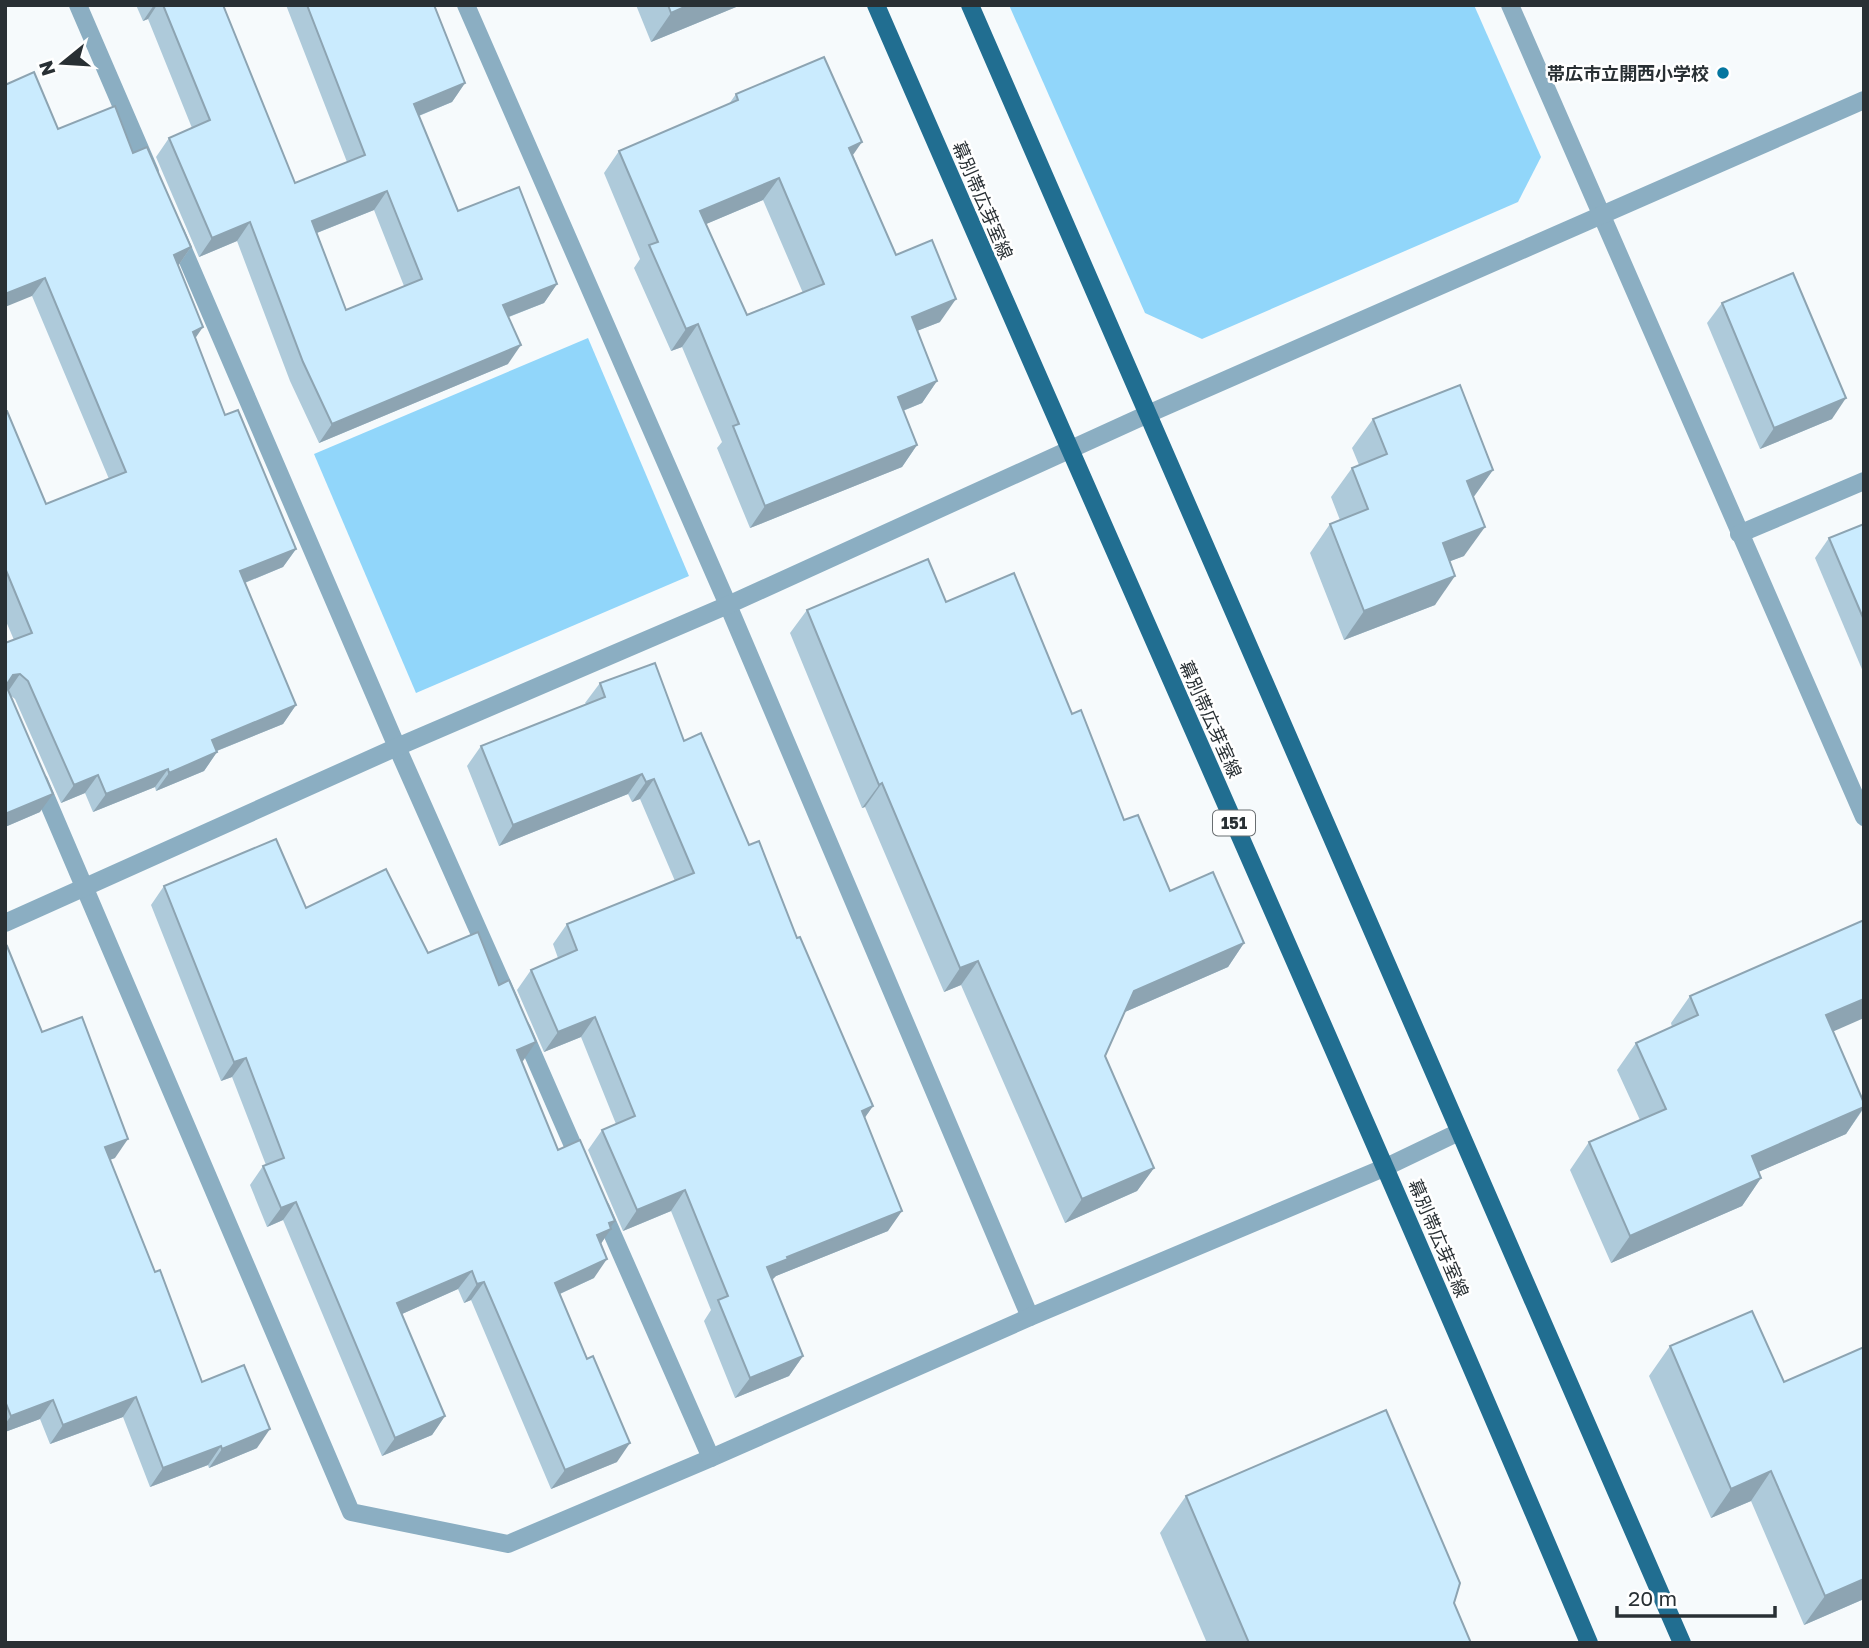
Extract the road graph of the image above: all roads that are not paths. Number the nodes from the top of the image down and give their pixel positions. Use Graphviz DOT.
graph roads {
  1 [pos="78,5"];
  2 [pos="466,5"];
  3 [pos="876,5"];
  4 [pos="970,5"];
  5 [pos="1510,5"];
  6 [pos="1864,100"];
  7 [pos="155,184"];
  8 [pos="1601,214"];
  9 [pos="171,223"];
  10 [pos="1148,414"];
  11 [pos="1069,451"];
  12 [pos="1864,481"];
  13 [pos="1739,534"];
  14 [pos="728,605"];
  15 [pos="397,747"];
  16 [pos="32,766"];
  17 [pos="1864,817"];
  18 [pos="86,888"];
  19 [pos="5,923"];
  20 [pos="1459,1132"];
  21 [pos="1386,1167"];
  22 [pos="1030,1317"];
  23 [pos="712,1458"];
  24 [pos="1589,1643"];
  25 [pos="1682,1643"];
  1 -- 7 [label="street"];
  2 -- 14 [label="street"];
  3 -- 11 [label="main road, 幕別帯広芽室線 / 151"];
  4 -- 10 [label="main road"];
  5 -- 8 [label="street"];
  6 -- 8 [label="street"];
  8 -- 10 [label="street"];
  8 -- 13 [label="street"];
  9 -- 15 [label="street"];
  10 -- 11 [label="street"];
  10 -- 20 [label="main road"];
  11 -- 14 [label="street"];
  11 -- 21 [label="main road, 幕別帯広芽室線 / 151"];
  12 -- 13 [label="street"];
  13 -- 17 [label="street"];
  14 -- 15 [label="street"];
  14 -- 22 [label="street"];
  15 -- 18 [label="street"];
  15 -- 23 [label="street"];
  16 -- 18 [label="street"];
  18 -- 19 [label="street"];
  18 -- 23 [label="street"];
  20 -- 21 [label="street"];
  20 -- 25 [label="main road"];
  21 -- 22 [label="street"];
  21 -- 24 [label="main road, 幕別帯広芽室線 / 151"];
  22 -- 23 [label="street"];
}
